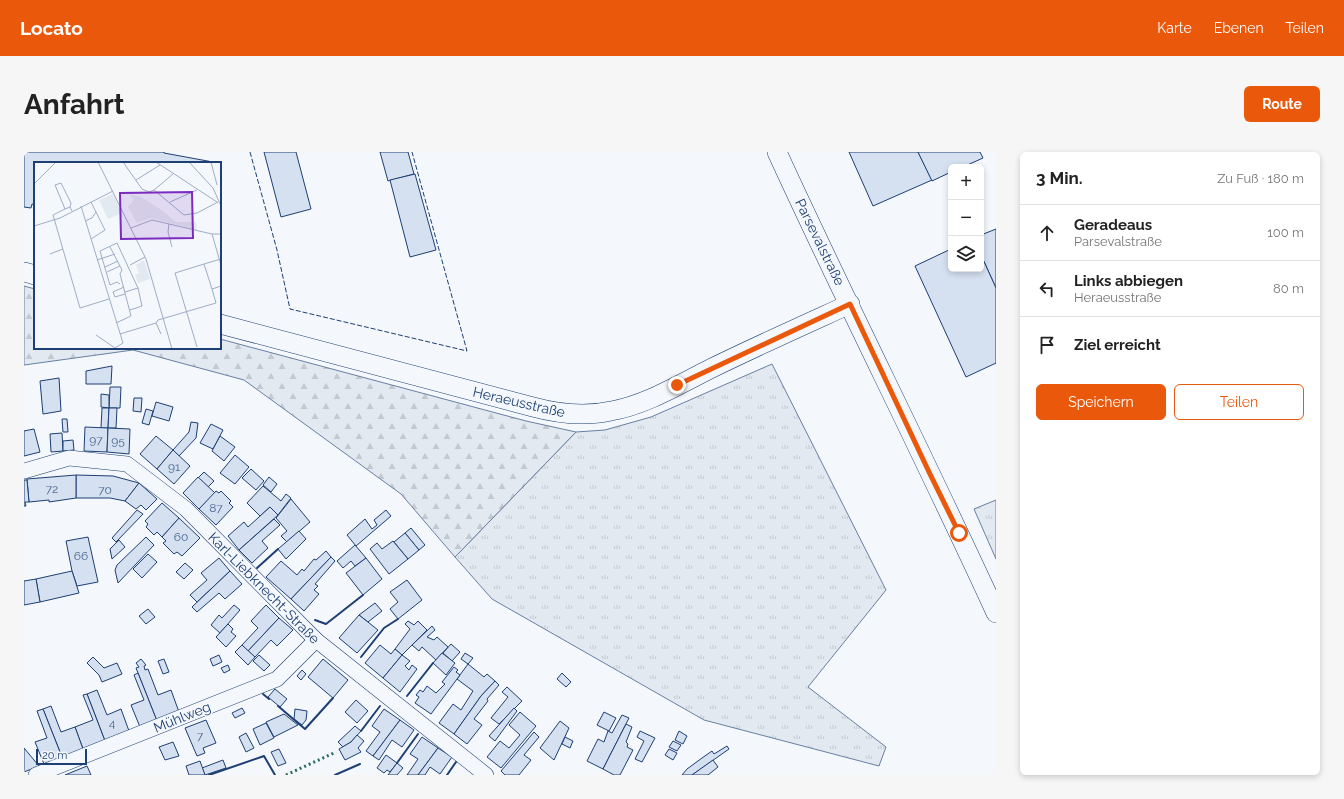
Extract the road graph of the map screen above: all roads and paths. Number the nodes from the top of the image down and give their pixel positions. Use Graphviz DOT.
graph roads {
  1 [pos="777,152"];
  2 [pos="24,272"];
  3 [pos="34,275"];
  4 [pos="850,304"];
  5 [pos="221,324"];
  6 [pos="24,471"];
  7 [pos="996,613"];
  8 [pos="316,640"];
  9 [pos="36,775"];
  10 [pos="486,775"];
  1 -- 4 [label="street, Parsevalstraße"];
  2 -- 3 [label="street"];
  4 -- 5 [label="street, Heraeusstraße"];
  4 -- 7 [label="street, Parsevalstraße"];
  6 -- 8 [label="street, Karl-Liebknecht-Straße"];
  8 -- 9 [label="street, Mühlweg"];
  8 -- 10 [label="street, Karl-Liebknecht-Straße"];
}
